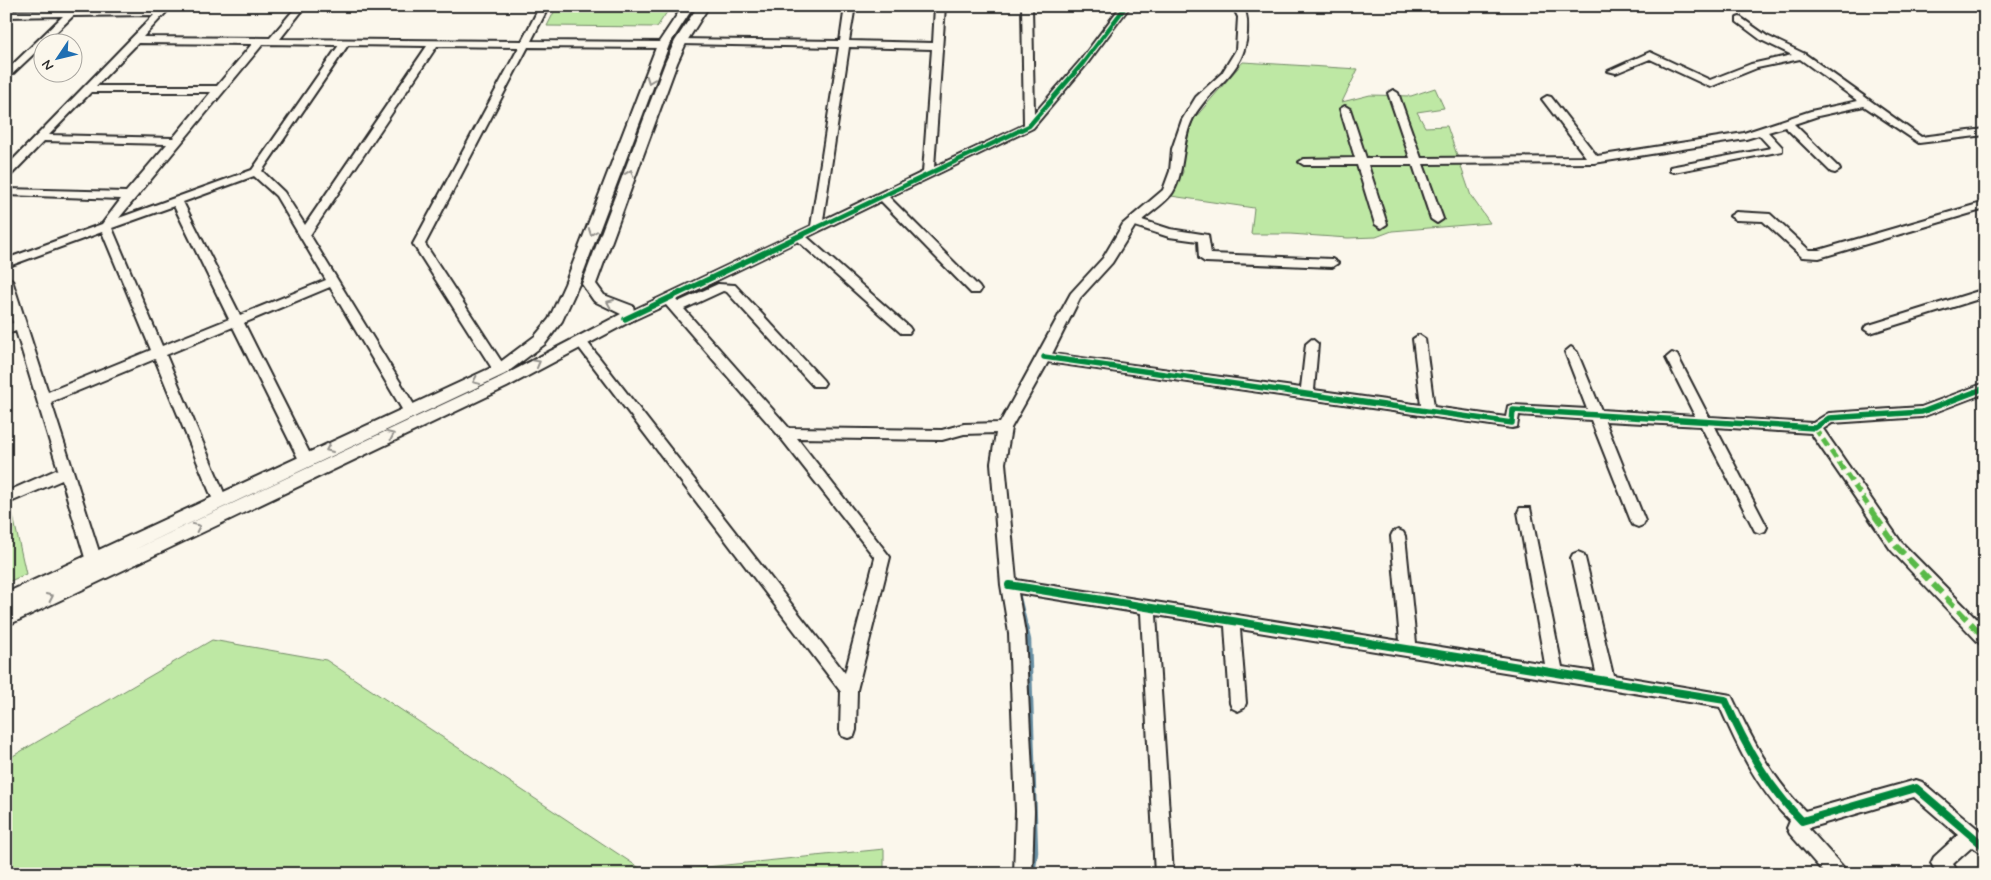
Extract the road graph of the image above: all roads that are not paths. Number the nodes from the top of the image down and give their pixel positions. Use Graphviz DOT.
graph roads {
  1 [pos="302,6"];
  2 [pos="545,6"];
  3 [pos="689,6"];
  4 [pos="704,6"];
  5 [pos="850,6"];
  6 [pos="940,6"];
  7 [pos="1027,6"];
  8 [pos="1126,6"];
  9 [pos="1244,6"];
  10 [pos="165,9"];
  11 [pos="6,14"];
  12 [pos="70,14"];
  13 [pos="1740,20"];
  14 [pos="136,40"];
  15 [pos="680,41"];
  16 [pos="260,42"];
  17 [pos="272,42"];
  18 [pos="345,43"];
  19 [pos="434,43"];
  20 [pos="843,44"];
  21 [pos="525,45"];
  22 [pos="663,45"];
  23 [pos="937,46"];
  24 [pos="1802,56"];
  25 [pos="1613,71"];
  26 [pos="6,77"];
  27 [pos="89,89"];
  28 [pos="220,89"];
  29 [pos="1393,93"];
  30 [pos="1547,99"];
  31 [pos="1867,102"];
  32 [pos="1345,109"];
  33 [pos="1787,123"];
  34 [pos="1029,126"];
  35 [pos="1762,132"];
  36 [pos="1985,132"];
  37 [pos="41,138"];
  38 [pos="176,141"];
  39 [pos="1594,160"];
  40 [pos="1417,161"];
  41 [pos="1304,162"];
  42 [pos="1361,162"];
  43 [pos="1674,168"];
  44 [pos="1835,170"];
  45 [pos="256,172"];
  46 [pos="6,174"];
  47 [pos="928,175"];
  48 [pos="6,192"];
  49 [pos="881,195"];
  50 [pos="128,196"];
  51 [pos="177,201"];
  52 [pos="1985,205"];
  53 [pos="1736,216"];
  54 [pos="1437,219"];
  55 [pos="1136,222"];
  56 [pos="1381,224"];
  57 [pos="106,227"];
  58 [pos="816,228"];
  59 [pos="304,235"];
  60 [pos="799,236"];
  61 [pos="6,263"];
  62 [pos="1332,263"];
  63 [pos="6,280"];
  64 [pos="332,282"];
  65 [pos="572,284"];
  66 [pos="589,284"];
  67 [pos="975,290"];
  68 [pos="1985,293"];
  69 [pos="672,304"];
  70 [pos="625,319"];
  71 [pos="236,321"];
  72 [pos="20,325"];
  73 [pos="1870,328"];
  74 [pos="6,330"];
  75 [pos="905,330"];
  76 [pos="1419,339"];
  77 [pos="580,341"];
  78 [pos="1312,344"];
  79 [pos="159,352"];
  80 [pos="1571,352"];
  81 [pos="1044,357"];
  82 [pos="1672,358"];
  83 [pos="500,370"];
  84 [pos="818,383"];
  85 [pos="1985,388"];
  86 [pos="1307,394"];
  87 [pos="44,399"];
  88 [pos="1428,411"];
  89 [pos="411,412"];
  90 [pos="1597,415"];
  91 [pos="1705,422"];
  92 [pos="1004,428"];
  93 [pos="1815,428"];
  94 [pos="785,433"];
  95 [pos="306,460"];
  96 [pos="66,472"];
  97 [pos="6,498"];
  98 [pos="220,500"];
  99 [pos="1525,512"];
  100 [pos="1638,521"];
  101 [pos="1760,527"];
  102 [pos="1398,536"];
  103 [pos="1578,558"];
  104 [pos="94,561"];
  105 [pos="1009,585"];
  106 [pos="6,602"];
  107 [pos="1148,608"];
  108 [pos="6,618"];
  109 [pos="1232,621"];
  110 [pos="1985,638"];
  111 [pos="1409,649"];
  112 [pos="1555,672"];
  113 [pos="1606,680"];
  114 [pos="849,690"];
  115 [pos="1238,703"];
  116 [pos="848,730"];
  117 [pos="1802,820"];
  118 [pos="1978,841"];
  119 [pos="1023,874"];
  120 [pos="1164,874"];
  121 [pos="1838,874"];
  122 [pos="1950,874"];
  1 -- 17 [label="street"];
  2 -- 21 [label="street"];
  3 -- 22 [label="main road"];
  4 -- 15 [label="main road"];
  5 -- 20 [label="street"];
  6 -- 23 [label="street"];
  7 -- 34 [label="street"];
  8 -- 34 [label="street"];
  9 -- 55 [label="street"];
  10 -- 12 [label="street"];
  10 -- 14 [label="street"];
  11 -- 12 [label="street"];
  12 -- 26 [label="street"];
  13 -- 24 [label="street"];
  14 -- 16 [label="street"];
  14 -- 27 [label="street"];
  15 -- 20 [label="street"];
  66 -- 15 [label="main road, one-way"];
  16 -- 17 [label="street"];
  16 -- 28 [label="street"];
  17 -- 18 [label="street"];
  18 -- 19 [label="street"];
  18 -- 45 [label="street"];
  19 -- 21 [label="street"];
  19 -- 59 [label="street"];
  20 -- 23 [label="street"];
  20 -- 58 [label="street"];
  21 -- 22 [label="street"];
  21 -- 83 [label="street"];
  22 -- 65 [label="main road, one-way"];
  23 -- 47 [label="street"];
  24 -- 25 [label="street"];
  24 -- 31 [label="street"];
  27 -- 28 [label="street"];
  27 -- 37 [label="street"];
  28 -- 38 [label="street"];
  29 -- 40 [label="street"];
  30 -- 39 [label="street"];
  31 -- 33 [label="street"];
  31 -- 36 [label="street"];
  32 -- 42 [label="street"];
  33 -- 35 [label="street"];
  33 -- 44 [label="street"];
  34 -- 47 [label="street"];
  35 -- 39 [label="street"];
  35 -- 43 [label="street"];
  37 -- 38 [label="street"];
  37 -- 46 [label="street"];
  38 -- 50 [label="street"];
  39 -- 40 [label="street"];
  40 -- 42 [label="street"];
  40 -- 54 [label="street"];
  41 -- 42 [label="street"];
  42 -- 56 [label="street"];
  45 -- 51 [label="street"];
  45 -- 59 [label="street"];
  47 -- 49 [label="street"];
  48 -- 50 [label="street"];
  49 -- 58 [label="street"];
  49 -- 67 [label="street"];
  50 -- 57 [label="street"];
  51 -- 57 [label="street"];
  51 -- 71 [label="street"];
  52 -- 53 [label="street"];
  55 -- 62 [label="street"];
  55 -- 81 [label="street"];
  57 -- 61 [label="street"];
  57 -- 79 [label="street"];
  58 -- 60 [label="street"];
  59 -- 64 [label="street"];
  60 -- 69 [label="street"];
  60 -- 75 [label="street"];
  63 -- 72 [label="street"];
  64 -- 71 [label="street"];
  64 -- 89 [label="street"];
  65 -- 66 [label="main road"];
  65 -- 83 [label="main road"];
  70 -- 66 [label="main road, one-way"];
  68 -- 73 [label="street"];
  69 -- 70 [label="street"];
  69 -- 84 [label="street"];
  69 -- 94 [label="street"];
  70 -- 77 [label="main road"];
  71 -- 79 [label="street"];
  71 -- 95 [label="street"];
  72 -- 74 [label="street"];
  72 -- 87 [label="street"];
  76 -- 88 [label="street"];
  108 -- 77 [label="main road, one-way"];
  77 -- 114 [label="street"];
  78 -- 86 [label="street"];
  79 -- 87 [label="street"];
  79 -- 98 [label="street"];
  80 -- 90 [label="street"];
  81 -- 86 [label="street"];
  81 -- 92 [label="street"];
  82 -- 91 [label="street"];
  83 -- 89 [label="main road, one-way"];
  85 -- 93 [label="street"];
  86 -- 88 [label="street"];
  87 -- 96 [label="street"];
  88 -- 90 [label="street"];
  89 -- 95 [label="main road, one-way"];
  90 -- 91 [label="street"];
  90 -- 100 [label="street"];
  91 -- 93 [label="street"];
  91 -- 101 [label="street"];
  92 -- 94 [label="street"];
  92 -- 105 [label="street"];
  93 -- 110 [label="street"];
  94 -- 114 [label="street"];
  95 -- 98 [label="main road"];
  96 -- 97 [label="street"];
  96 -- 104 [label="street"];
  98 -- 104 [label="main road"];
  99 -- 112 [label="street"];
  102 -- 111 [label="street"];
  103 -- 113 [label="street"];
  104 -- 106 [label="main road"];
  105 -- 107 [label="street"];
  105 -- 119 [label="street"];
  107 -- 109 [label="street"];
  107 -- 120 [label="street"];
  109 -- 111 [label="street"];
  109 -- 115 [label="street"];
  111 -- 112 [label="street"];
  112 -- 113 [label="street"];
  113 -- 117 [label="street"];
  114 -- 116 [label="street"];
  117 -- 118 [label="street"];
  117 -- 121 [label="street"];
  118 -- 122 [label="street"];
}
